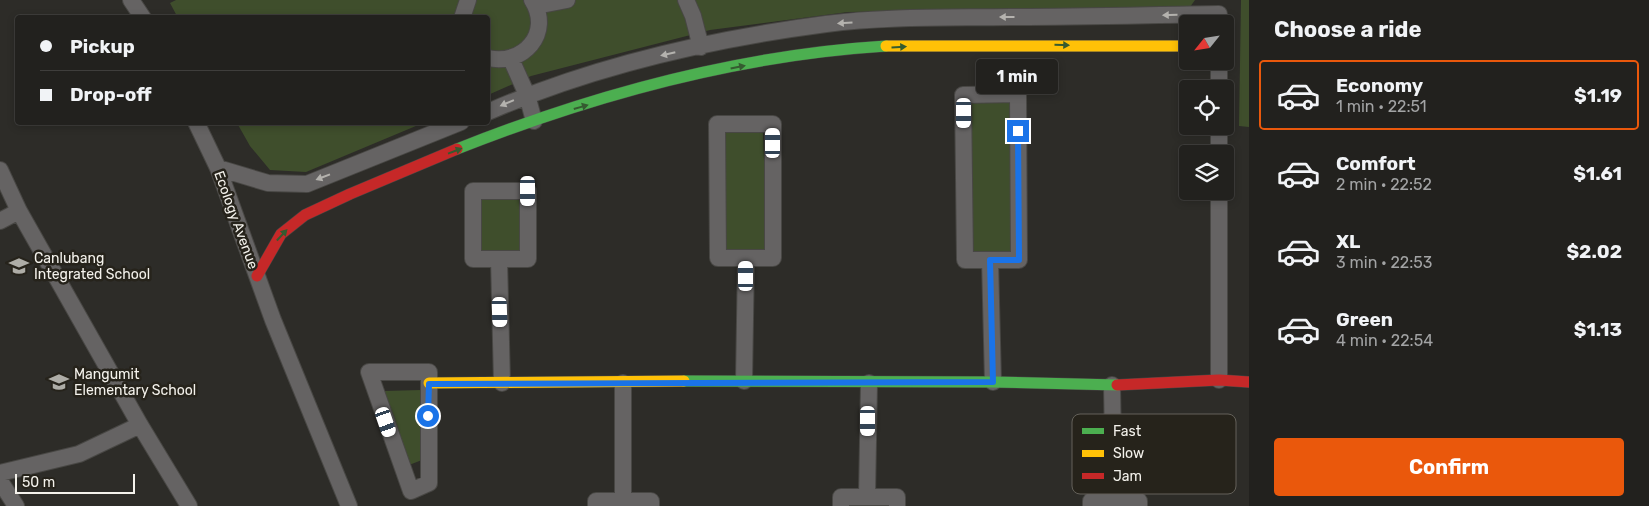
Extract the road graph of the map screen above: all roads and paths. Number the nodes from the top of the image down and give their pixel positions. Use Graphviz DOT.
graph roads {
  1 [pos="131,0"];
  2 [pos="468,0"];
  3 [pos="567,0"];
  4 [pos="686,0"];
  5 [pos="534,3"];
  6 [pos="1219,13"];
  7 [pos="141,15"];
  8 [pos="463,15"];
  9 [pos="1179,46"];
  10 [pos="701,47"];
  11 [pos="490,58"];
  12 [pos="511,59"];
  13 [pos="527,95"];
  14 [pos="490,111"];
  15 [pos="534,120"];
  16 [pos="197,125"];
  17 [pos="454,125"];
  18 [pos="424,137"];
  19 [pos="433,160"];
  20 [pos="353,166"];
  21 [pos="218,168"];
  22 [pos="0,170"];
  23 [pos="366,188"];
  24 [pos="1219,200"];
  25 [pos="19,211"];
  26 [pos="0,221"];
  27 [pos="746,258"];
  28 [pos="499,259"];
  29 [pos="990,260"];
  30 [pos="257,276"];
  31 [pos="1219,380"];
  32 [pos="744,381"];
  33 [pos="993,382"];
  34 [pos="1249,382"];
  35 [pos="502,383"];
  36 [pos="623,383"];
  37 [pos="868,383"];
  38 [pos="429,384"];
  39 [pos="1112,385"];
  40 [pos="1112,414"];
  41 [pos="140,425"];
  42 [pos="0,473"];
  43 [pos="0,481"];
  44 [pos="1114,494"];
  45 [pos="867,497"];
  46 [pos="623,501"];
  47 [pos="1114,501"];
  48 [pos="16,506"];
  49 [pos="189,506"];
  50 [pos="349,506"];
  51 [pos="596,506"];
  52 [pos="651,506"];
  53 [pos="841,506"];
  54 [pos="897,506"];
  55 [pos="1091,506"];
  56 [pos="1138,506"];
  1 -- 7 [label="street"];
  2 -- 8 [label="street"];
  3 -- 5 [label="street"];
  4 -- 10 [label="street"];
  5 -- 12 [label="street"];
  6 -- 10 [label="street, one-way"];
  15 -- 9 [label="street, one-way"];
  10 -- 13 [label="street, one-way"];
  11 -- 12 [label="street"];
  12 -- 13 [label="street"];
  13 -- 14 [label="street, one-way"];
  13 -- 15 [label="street"];
  19 -- 15 [label="street, one-way"];
  16 -- 21 [label="street, Ecology Avenue"];
  17 -- 18 [label="street"];
  18 -- 19 [label="street"];
  18 -- 20 [label="street"];
  19 -- 23 [label="street"];
  20 -- 21 [label="street, one-way"];
  20 -- 23 [label="street"];
  21 -- 30 [label="street, Ecology Avenue"];
  22 -- 25 [label="street"];
  30 -- 23 [label="street, one-way"];
  24 -- 31 [label="street"];
  25 -- 26 [label="street"];
  25 -- 41 [label="street"];
  27 -- 27 [label="street"];
  27 -- 32 [label="street"];
  28 -- 28 [label="street"];
  28 -- 35 [label="street"];
  29 -- 29 [label="street"];
  29 -- 33 [label="street"];
  30 -- 50 [label="street, Ecology Avenue"];
  31 -- 34 [label="street"];
  31 -- 39 [label="street"];
  32 -- 36 [label="street"];
  32 -- 37 [label="street"];
  33 -- 37 [label="street"];
  33 -- 39 [label="street"];
  35 -- 36 [label="street"];
  35 -- 38 [label="street"];
  36 -- 46 [label="street"];
  37 -- 45 [label="street"];
  38 -- 38 [label="street"];
  39 -- 40 [label="street"];
  41 -- 42 [label="street"];
  41 -- 49 [label="street"];
  43 -- 48 [label="street"];
  44 -- 47 [label="street"];
  45 -- 53 [label="street"];
  45 -- 54 [label="street"];
  46 -- 51 [label="street"];
  46 -- 52 [label="street"];
  47 -- 55 [label="street"];
  47 -- 56 [label="street"];
}
